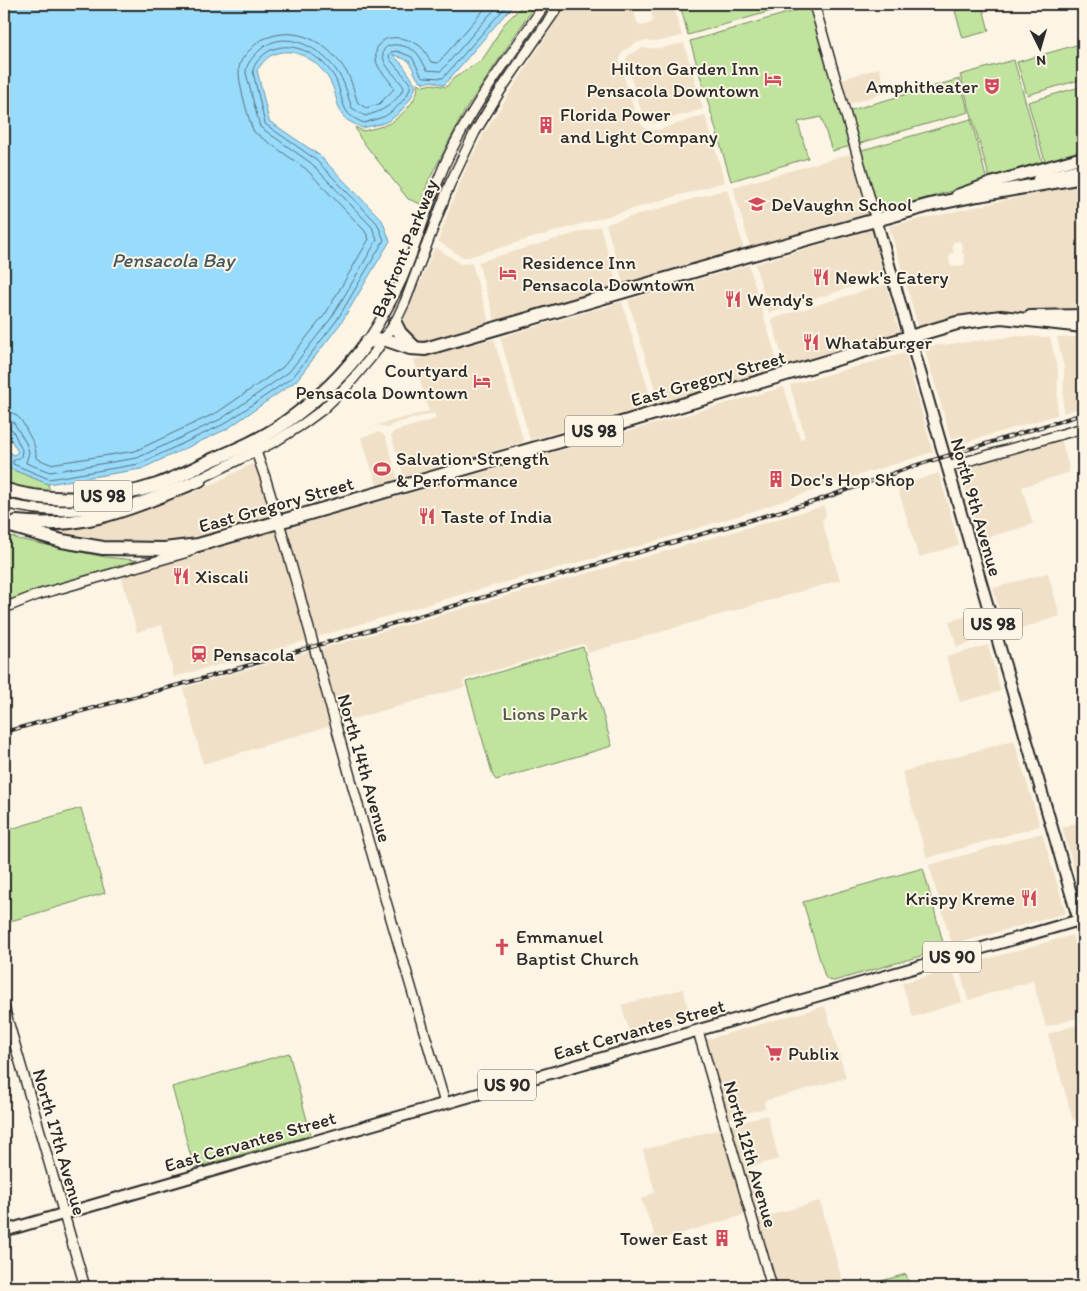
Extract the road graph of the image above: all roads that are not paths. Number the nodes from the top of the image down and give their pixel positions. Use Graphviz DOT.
graph roads {
  1 [pos="545,4"];
  2 [pos="560,4"];
  3 [pos="814,4"];
  4 [pos="1083,157"];
  5 [pos="1083,168"];
  6 [pos="1083,176"];
  7 [pos="978,195"];
  8 [pos="930,205"];
  9 [pos="876,220"];
  10 [pos="1083,315"];
  11 [pos="1001,317"];
  12 [pos="395,323"];
  13 [pos="1083,326"];
  14 [pos="909,336"];
  15 [pos="384,339"];
  16 [pos="367,342"];
  17 [pos="417,349"];
  18 [pos="1083,428"];
  19 [pos="254,447"];
  20 [pos="947,467"];
  21 [pos="200,480"];
  22 [pos="4,489"];
  23 [pos="129,492"];
  24 [pos="4,498"];
  25 [pos="4,503"];
  26 [pos="4,522"];
  27 [pos="279,522"];
  28 [pos="198,545"];
  29 [pos="4,608"];
  30 [pos="1081,920"];
  31 [pos="1083,936"];
  32 [pos="4,1007"];
  33 [pos="698,1030"];
  34 [pos="445,1103"];
  35 [pos="64,1213"];
  36 [pos="4,1231"];
  37 [pos="85,1287"];
  38 [pos="772,1287"];
  1 -- 16 [label="street, Bayfront Parkway"];
  2 -- 12 [label="street, Bayfront Parkway"];
  3 -- 9 [label="street, North 9th Avenue"];
  4 -- 8 [label="main road"];
  5 -- 7 [label="main road"];
  6 -- 7 [label="highway"];
  7 -- 8 [label="highway"];
  8 -- 9 [label="highway"];
  9 -- 14 [label="main road, North 9th Avenue / US 98"];
  9 -- 17 [label="highway"];
  10 -- 11 [label="main road, East Gregory Street"];
  11 -- 13 [label="highway"];
  11 -- 14 [label="highway, East Gregory Street"];
  12 -- 15 [label="street, Bayfront Parkway"];
  12 -- 17 [label="highway"];
  14 -- 20 [label="main road, North 9th Avenue / US 98"];
  14 -- 27 [label="highway, East Gregory Street / US 98"];
  15 -- 16 [label="highway"];
  15 -- 17 [label="highway"];
  15 -- 19 [label="street, Bayfront Parkway"];
  16 -- 19 [label="highway, Bayfront Parkway / US 98"];
  18 -- 20 [label="street"];
  19 -- 21 [label="street, Bayfront Parkway"];
  19 -- 23 [label="highway, Bayfront Parkway / US 98"];
  19 -- 27 [label="street, North 14th Avenue"];
  20 -- 30 [label="main road, North 9th Avenue / US 98"];
  21 -- 25 [label="street, Bayfront Parkway"];
  21 -- 26 [label="highway"];
  22 -- 23 [label="highway, US 98"];
  23 -- 24 [label="highway"];
  26 -- 28 [label="highway, US 98"];
  27 -- 28 [label="highway, East Gregory Street / US 98"];
  27 -- 34 [label="street, North 14th Avenue"];
  28 -- 29 [label="street, East Gregory Street"];
  30 -- 31 [label="street, North 9th Avenue"];
  30 -- 33 [label="main road, East Cervantes Street / US 90"];
  32 -- 35 [label="street, North 17th Avenue"];
  33 -- 34 [label="main road, East Cervantes Street / US 90"];
  33 -- 38 [label="street, North 12th Avenue"];
  34 -- 35 [label="main road, East Cervantes Street / US 90"];
  35 -- 36 [label="main road, East Cervantes Street / US 90"];
  35 -- 37 [label="street, North 17th Avenue"];
}
